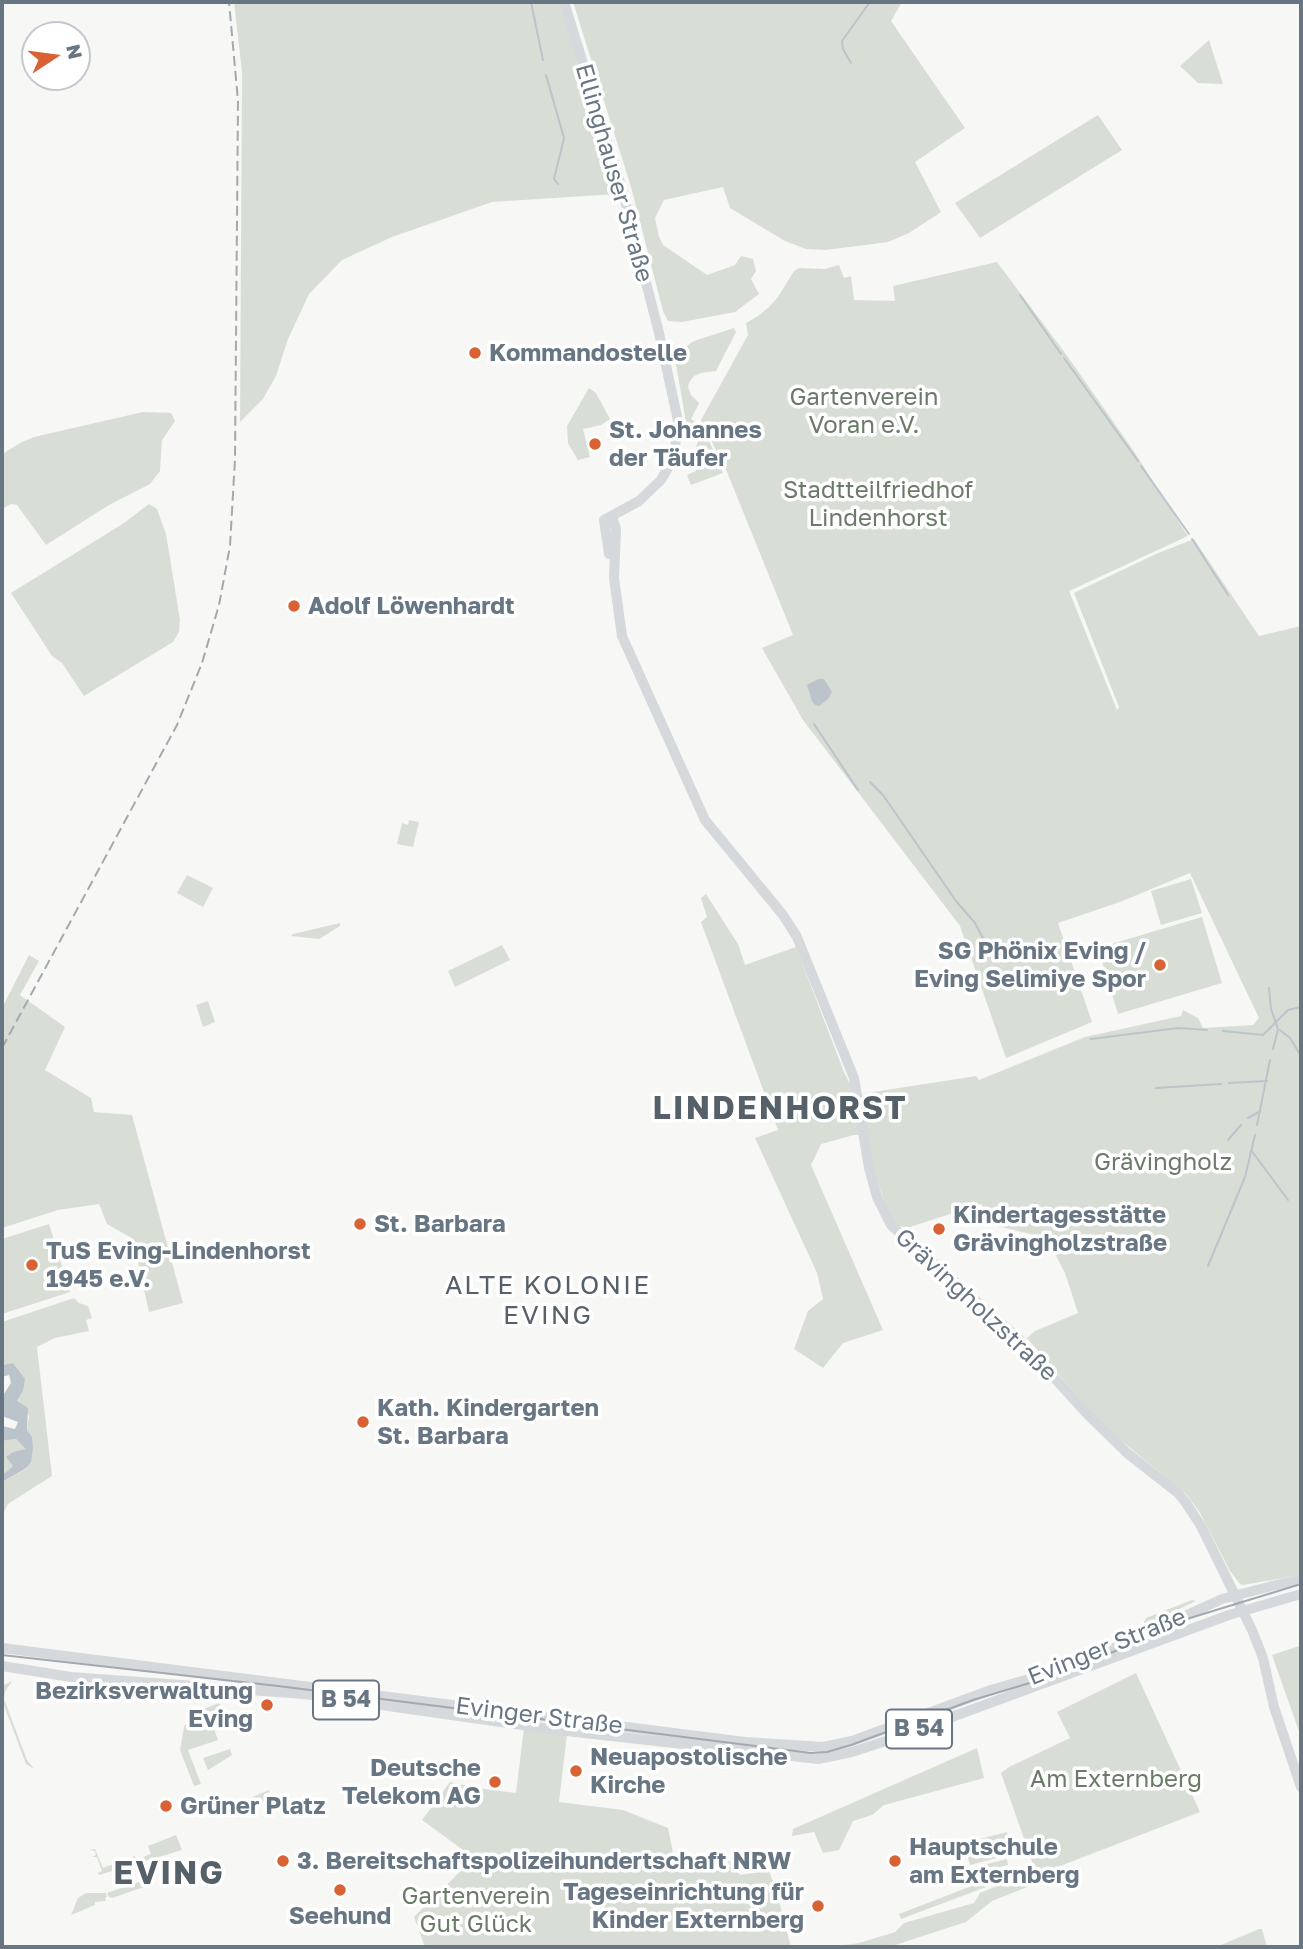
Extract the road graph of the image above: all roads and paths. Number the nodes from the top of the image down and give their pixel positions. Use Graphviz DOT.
graph roads {
  1 [pos="564,2"];
  2 [pos="608,518"];
  3 [pos="1301,1580"];
  4 [pos="1301,1594"];
  5 [pos="1236,1595"];
  6 [pos="1243,1610"];
  7 [pos="2,1648"];
  8 [pos="2,1666"];
  9 [pos="1301,1787"];
  1 -- 2 [label="main road, Ellinghauser Straße"];
  2 -- 5 [label="main road, Grävingholzstraße"];
  3 -- 5 [label="main road, Evinger Straße / B 54"];
  4 -- 6 [label="main road, Evinger Straße / B 54"];
  5 -- 6 [label="main road, Grävingholzstraße"];
  5 -- 7 [label="main road, Evinger Straße / B 54"];
  6 -- 8 [label="main road, Evinger Straße / B 54"];
  6 -- 9 [label="main road, Grävingholzstraße"];
}
